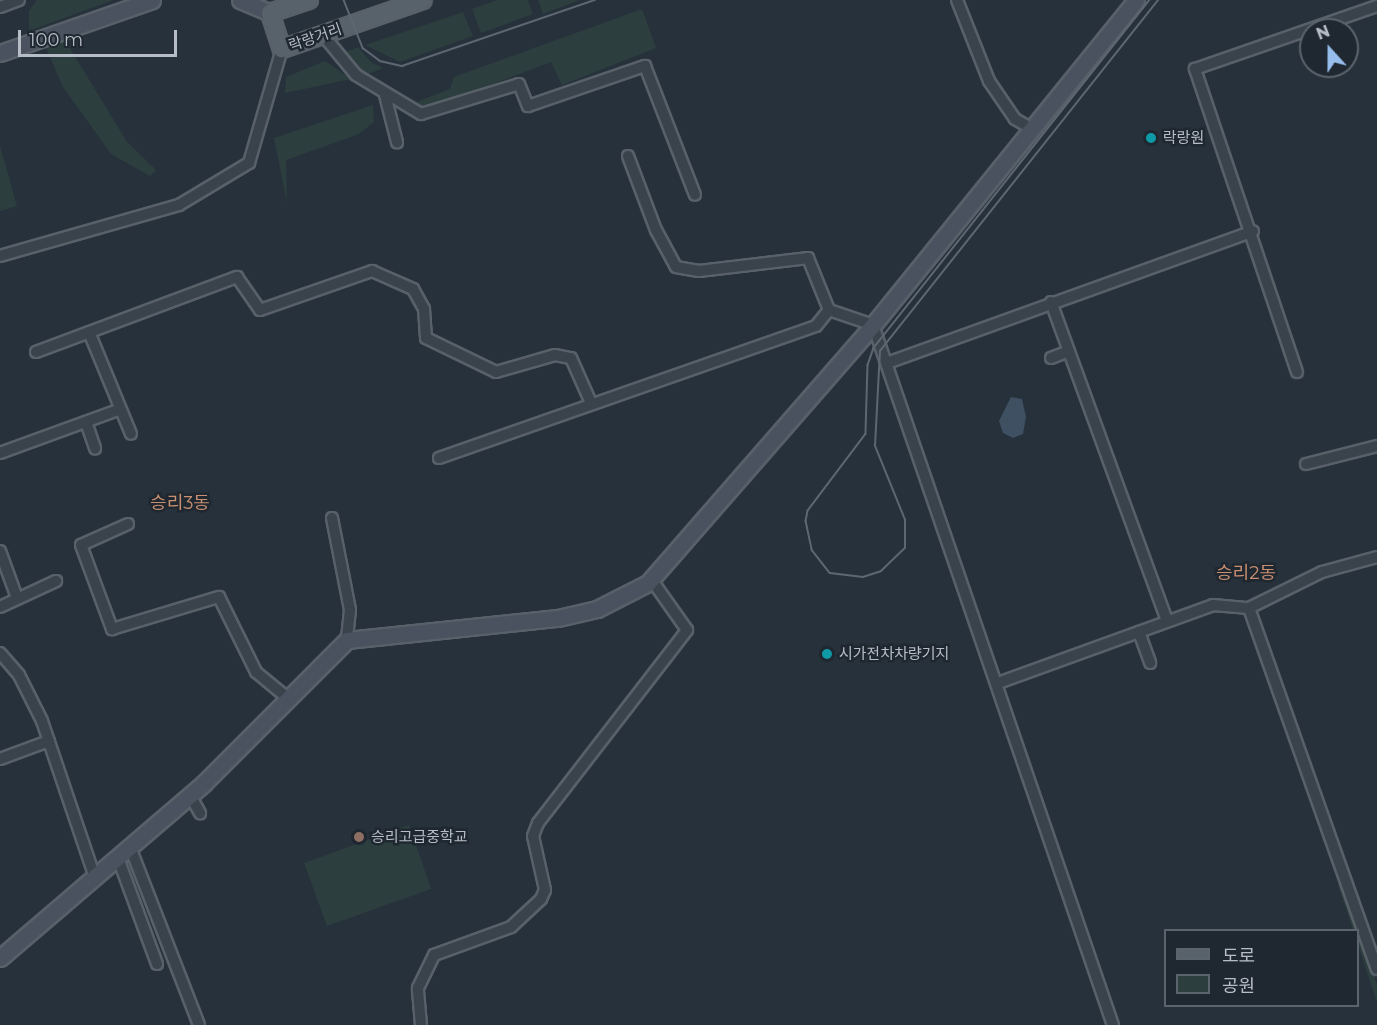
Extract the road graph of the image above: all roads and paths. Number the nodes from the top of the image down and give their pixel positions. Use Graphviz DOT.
graph roads {
  1 [pos="20,0"];
  2 [pos="152,0"];
  3 [pos="240,0"];
  4 [pos="309,0"];
  5 [pos="423,0"];
  6 [pos="957,0"];
  7 [pos="1136,0"];
  8 [pos="1377,6"];
  9 [pos="0,8"];
  10 [pos="270,13"];
  11 [pos="323,35"];
  12 [pos="282,49"];
  13 [pos="0,53"];
  14 [pos="385,95"];
  15 [pos="1032,129"];
  16 [pos="397,142"];
  17 [pos="628,156"];
  18 [pos="695,195"];
  19 [pos="1253,231"];
  20 [pos="0,256"];
  21 [pos="1051,302"];
  22 [pos="829,310"];
  23 [pos="873,325"];
  24 [pos="89,332"];
  25 [pos="36,351"];
  26 [pos="1070,351"];
  27 [pos="1051,358"];
  28 [pos="887,363"];
  29 [pos="1297,372"];
  30 [pos="591,403"];
  31 [pos="117,410"];
  32 [pos="86,422"];
  33 [pos="131,434"];
  34 [pos="1377,446"];
  35 [pos="95,448"];
  36 [pos="0,453"];
  37 [pos="439,458"];
  38 [pos="1306,464"];
  39 [pos="332,518"];
  40 [pos="128,524"];
  41 [pos="0,551"];
  42 [pos="1377,557"];
  43 [pos="651,579"];
  44 [pos="56,581"];
  45 [pos="17,598"];
  46 [pos="0,607"];
  47 [pos="1249,608"];
  48 [pos="1167,621"];
  49 [pos="1139,632"];
  50 [pos="347,640"];
  51 [pos="0,653"];
  52 [pos="1150,663"];
  53 [pos="998,683"];
  54 [pos="291,700"];
  55 [pos="49,741"];
  56 [pos="0,759"];
  57 [pos="190,795"];
  58 [pos="200,813"];
  59 [pos="130,847"];
  60 [pos="118,858"];
  61 [pos="95,878"];
  62 [pos="0,958"];
  63 [pos="157,964"];
  64 [pos="1377,969"];
  65 [pos="199,1025"];
  66 [pos="421,1025"];
  67 [pos="1113,1025"];
  1 -- 9 [label="street"];
  2 -- 13 [label="main road"];
  3 -- 10 [label="main road"];
  4 -- 10 [label="main road"];
  5 -- 11 [label="main road, 락랑거리"];
  6 -- 15 [label="street"];
  7 -- 15 [label="main road"];
  8 -- 19 [label="street"];
  10 -- 12 [label="main road, 락랑거리"];
  11 -- 12 [label="main road, 락랑거리"];
  11 -- 14 [label="street"];
  12 -- 20 [label="street"];
  14 -- 16 [label="street"];
  14 -- 18 [label="street"];
  15 -- 23 [label="main road"];
  17 -- 22 [label="street"];
  19 -- 21 [label="street"];
  19 -- 29 [label="street"];
  21 -- 26 [label="street"];
  21 -- 28 [label="street"];
  22 -- 23 [label="street"];
  22 -- 30 [label="street"];
  23 -- 28 [label="street"];
  23 -- 43 [label="main road"];
  24 -- 25 [label="street"];
  24 -- 30 [label="street"];
  24 -- 31 [label="street"];
  26 -- 27 [label="street"];
  26 -- 48 [label="street"];
  28 -- 53 [label="street"];
  30 -- 37 [label="street"];
  31 -- 32 [label="street"];
  31 -- 33 [label="street"];
  32 -- 35 [label="street"];
  32 -- 36 [label="street"];
  34 -- 38 [label="street"];
  39 -- 50 [label="street"];
  40 -- 54 [label="street"];
  41 -- 45 [label="street"];
  42 -- 47 [label="street"];
  43 -- 50 [label="main road"];
  43 -- 66 [label="street"];
  44 -- 45 [label="street"];
  45 -- 46 [label="street"];
  47 -- 48 [label="street"];
  47 -- 64 [label="street"];
  48 -- 49 [label="street"];
  49 -- 52 [label="street"];
  49 -- 53 [label="street"];
  50 -- 54 [label="main road"];
  51 -- 55 [label="street"];
  53 -- 67 [label="street"];
  54 -- 57 [label="main road"];
  55 -- 56 [label="street"];
  55 -- 61 [label="street"];
  57 -- 58 [label="street"];
  57 -- 59 [label="main road"];
  59 -- 60 [label="main road"];
  59 -- 65 [label="street"];
  60 -- 61 [label="main road"];
  60 -- 63 [label="street"];
  61 -- 62 [label="main road"];
}
